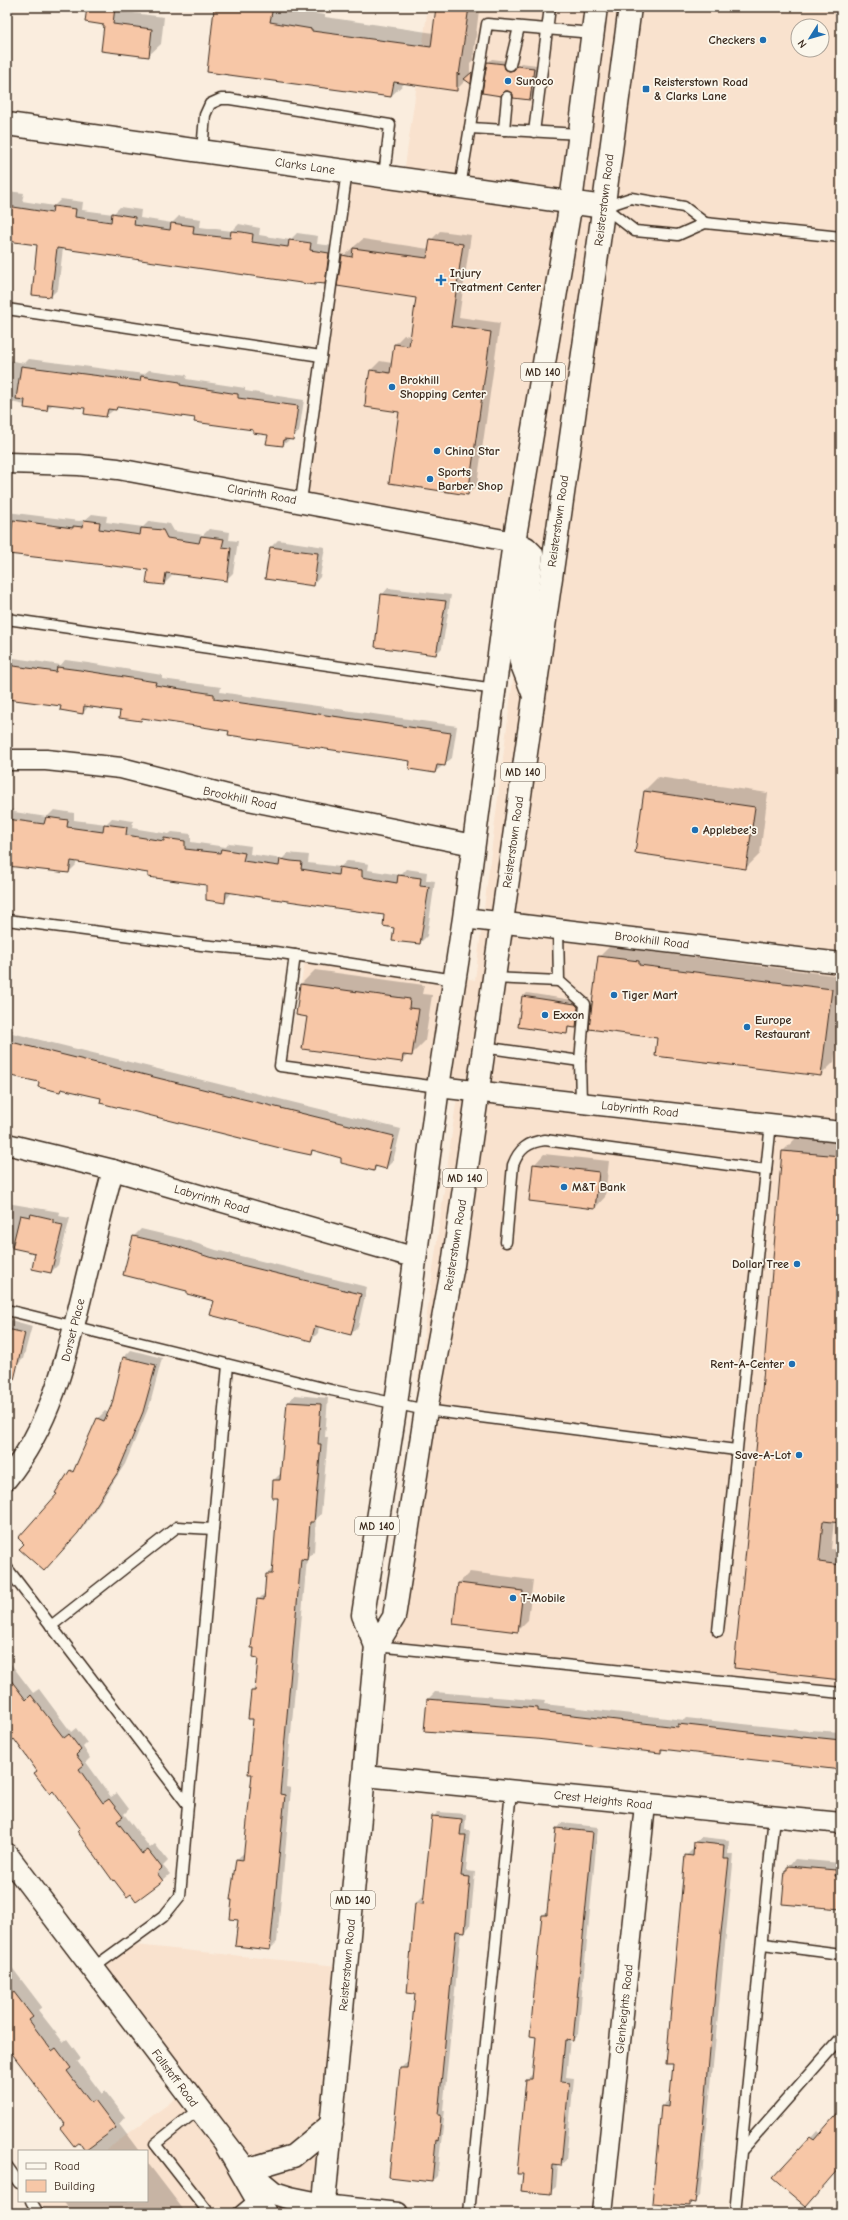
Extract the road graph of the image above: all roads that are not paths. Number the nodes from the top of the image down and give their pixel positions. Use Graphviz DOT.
graph roads {
  1 [pos="550,7"];
  2 [pos="596,7"];
  3 [pos="630,7"];
  4 [pos="520,27"];
  5 [pos="547,29"];
  6 [pos="593,33"];
  7 [pos="510,65"];
  8 [pos="507,97"];
  9 [pos="7,124"];
  10 [pos="470,128"];
  11 [pos="504,130"];
  12 [pos="534,132"];
  13 [pos="580,134"];
  14 [pos="202,151"];
  15 [pos="347,171"];
  16 [pos="384,176"];
  17 [pos="460,187"];
  18 [pos="571,202"];
  19 [pos="604,207"];
  20 [pos="705,223"];
  21 [pos="841,236"];
  22 [pos="7,309"];
  23 [pos="321,356"];
  24 [pos="7,463"];
  25 [pos="301,501"];
  26 [pos="514,542"];
  27 [pos="7,619"];
  28 [pos="495,688"];
  29 [pos="534,694"];
  30 [pos="7,760"];
  31 [pos="473,844"];
  32 [pos="464,918"];
  33 [pos="7,920"];
  34 [pos="502,922"];
  35 [pos="558,929"];
  36 [pos="295,955"];
  37 [pos="841,963"];
  38 [pos="493,978"];
  39 [pos="454,980"];
  40 [pos="559,981"];
  41 [pos="483,1047"];
  42 [pos="580,1060"];
  43 [pos="438,1087"];
  44 [pos="477,1091"];
  45 [pos="581,1102"];
  46 [pos="771,1123"];
  47 [pos="841,1132"];
  48 [pos="7,1144"];
  49 [pos="112,1170"];
  50 [pos="766,1170"];
  51 [pos="506,1242"];
  52 [pos="416,1258"];
  53 [pos="7,1310"];
  54 [pos="74,1327"];
  55 [pos="228,1364"];
  56 [pos="396,1404"];
  57 [pos="426,1410"];
  58 [pos="736,1450"];
  59 [pos="7,1479"];
  60 [pos="213,1529"];
  61 [pos="7,1568"];
  62 [pos="51,1626"];
  63 [pos="718,1631"];
  64 [pos="376,1646"];
  65 [pos="841,1693"];
  66 [pos="365,1776"];
  67 [pos="511,1791"];
  68 [pos="188,1805"];
  69 [pos="645,1805"];
  70 [pos="774,1816"];
  71 [pos="841,1823"];
  72 [pos="7,1855"];
  73 [pos="763,1944"];
  74 [pos="841,1954"];
  75 [pos="93,1968"];
  76 [pos="841,2038"];
  77 [pos="199,2109"];
  78 [pos="332,2124"];
  79 [pos="227,2147"];
  80 [pos="742,2148"];
  81 [pos="7,2166"];
  82 [pos="246,2170"];
  83 [pos="18,2182"];
  84 [pos="32,2202"];
  85 [pos="261,2205"];
  86 [pos="324,2209"];
  87 [pos="38,2213"];
  88 [pos="209,2213"];
  89 [pos="238,2213"];
  90 [pos="398,2213"];
  91 [pos="470,2213"];
  92 [pos="602,2213"];
  93 [pos="735,2213"];
  1 -- 5 [label="lane"];
  2 -- 6 [label="main road, Reisterstown Road / MD 140"];
  3 -- 19 [label="main road, Reisterstown Road / MD 140"];
  4 -- 5 [label="lane"];
  4 -- 7 [label="lane"];
  4 -- 10 [label="lane"];
  5 -- 6 [label="lane"];
  5 -- 12 [label="lane"];
  6 -- 13 [label="main road, Reisterstown Road / MD 140"];
  8 -- 11 [label="lane"];
  9 -- 14 [label="main road, Clarks Lane"];
  10 -- 11 [label="lane"];
  10 -- 17 [label="lane"];
  11 -- 12 [label="lane"];
  12 -- 13 [label="lane"];
  13 -- 18 [label="main road, Reisterstown Road / MD 140"];
  14 -- 15 [label="main road, Clarks Lane"];
  14 -- 16 [label="lane"];
  15 -- 16 [label="main road, Clarks Lane"];
  15 -- 23 [label="lane"];
  16 -- 17 [label="main road, Clarks Lane"];
  17 -- 18 [label="main road, Clarks Lane"];
  18 -- 19 [label="main road, Clarks Lane"];
  18 -- 26 [label="main road, Reisterstown Road / MD 140"];
  19 -- 20 [label="lane"];
  19 -- 20 [label="lane"];
  19 -- 29 [label="main road, Reisterstown Road / MD 140"];
  20 -- 21 [label="lane"];
  22 -- 23 [label="lane"];
  23 -- 25 [label="lane"];
  24 -- 25 [label="street, Clarinth Road"];
  25 -- 26 [label="street, Clarinth Road"];
  26 -- 28 [label="main road, Reisterstown Road / MD 140"];
  26 -- 29 [label="main road"];
  27 -- 28 [label="lane"];
  28 -- 31 [label="main road, Reisterstown Road / MD 140"];
  29 -- 34 [label="main road, Reisterstown Road / MD 140"];
  30 -- 31 [label="street, Brookhill Road"];
  31 -- 32 [label="main road, Reisterstown Road / MD 140"];
  32 -- 34 [label="street, Brookhill Road"];
  32 -- 39 [label="main road, Reisterstown Road / MD 140"];
  33 -- 36 [label="lane"];
  34 -- 35 [label="street, Brookhill Road"];
  34 -- 38 [label="main road, Reisterstown Road / MD 140"];
  35 -- 37 [label="street, Brookhill Road"];
  35 -- 40 [label="lane"];
  36 -- 39 [label="lane"];
  36 -- 43 [label="lane"];
  38 -- 40 [label="lane"];
  38 -- 41 [label="main road, Reisterstown Road / MD 140"];
  39 -- 43 [label="main road, Reisterstown Road / MD 140"];
  40 -- 42 [label="lane"];
  41 -- 42 [label="lane"];
  41 -- 44 [label="main road, Reisterstown Road / MD 140"];
  42 -- 45 [label="lane"];
  43 -- 44 [label="street, Labyrinth Road"];
  43 -- 52 [label="main road, Reisterstown Road / MD 140"];
  44 -- 45 [label="street, Labyrinth Road"];
  44 -- 57 [label="main road, Reisterstown Road / MD 140"];
  45 -- 46 [label="street, Labyrinth Road"];
  46 -- 47 [label="street, Labyrinth Road"];
  46 -- 50 [label="lane"];
  48 -- 49 [label="street, Labyrinth Road"];
  49 -- 52 [label="street, Labyrinth Road"];
  49 -- 54 [label="street, Dorset Place"];
  50 -- 51 [label="lane"];
  50 -- 58 [label="lane"];
  52 -- 56 [label="main road, Reisterstown Road / MD 140"];
  53 -- 54 [label="lane"];
  54 -- 55 [label="lane"];
  54 -- 59 [label="street, Dorset Place"];
  55 -- 56 [label="lane"];
  55 -- 60 [label="lane"];
  56 -- 57 [label="lane"];
  56 -- 64 [label="main road, Reisterstown Road / MD 140"];
  57 -- 58 [label="lane"];
  57 -- 64 [label="main road, Reisterstown Road / MD 140"];
  58 -- 63 [label="lane"];
  60 -- 62 [label="lane"];
  60 -- 68 [label="lane"];
  61 -- 62 [label="lane"];
  62 -- 68 [label="lane"];
  64 -- 65 [label="lane"];
  64 -- 66 [label="main road, Reisterstown Road / MD 140"];
  66 -- 67 [label="street, Crest Heights Road"];
  66 -- 78 [label="main road, Reisterstown Road / MD 140"];
  67 -- 69 [label="street, Crest Heights Road"];
  67 -- 91 [label="lane"];
  68 -- 75 [label="lane"];
  69 -- 70 [label="street, Crest Heights Road"];
  69 -- 92 [label="street, Glenheights Road"];
  70 -- 71 [label="street, Crest Heights Road"];
  70 -- 73 [label="lane"];
  72 -- 75 [label="main road, Fallstaff Road"];
  73 -- 74 [label="lane"];
  73 -- 80 [label="lane"];
  75 -- 77 [label="main road, Fallstaff Road"];
  76 -- 80 [label="lane"];
  77 -- 79 [label="main road, Fallstaff Road"];
  77 -- 88 [label="lane"];
  78 -- 82 [label="main road"];
  78 -- 86 [label="main road, Reisterstown Road / MD 140"];
  79 -- 82 [label="main road, Fallstaff Road"];
  79 -- 85 [label="main road"];
  80 -- 93 [label="lane"];
  81 -- 83 [label="lane"];
  82 -- 86 [label="main road, Fallstaff Road"];
  84 -- 87 [label="lane"];
  85 -- 89 [label="lane"];
  86 -- 90 [label="street, Fallstaff Road"];
}
